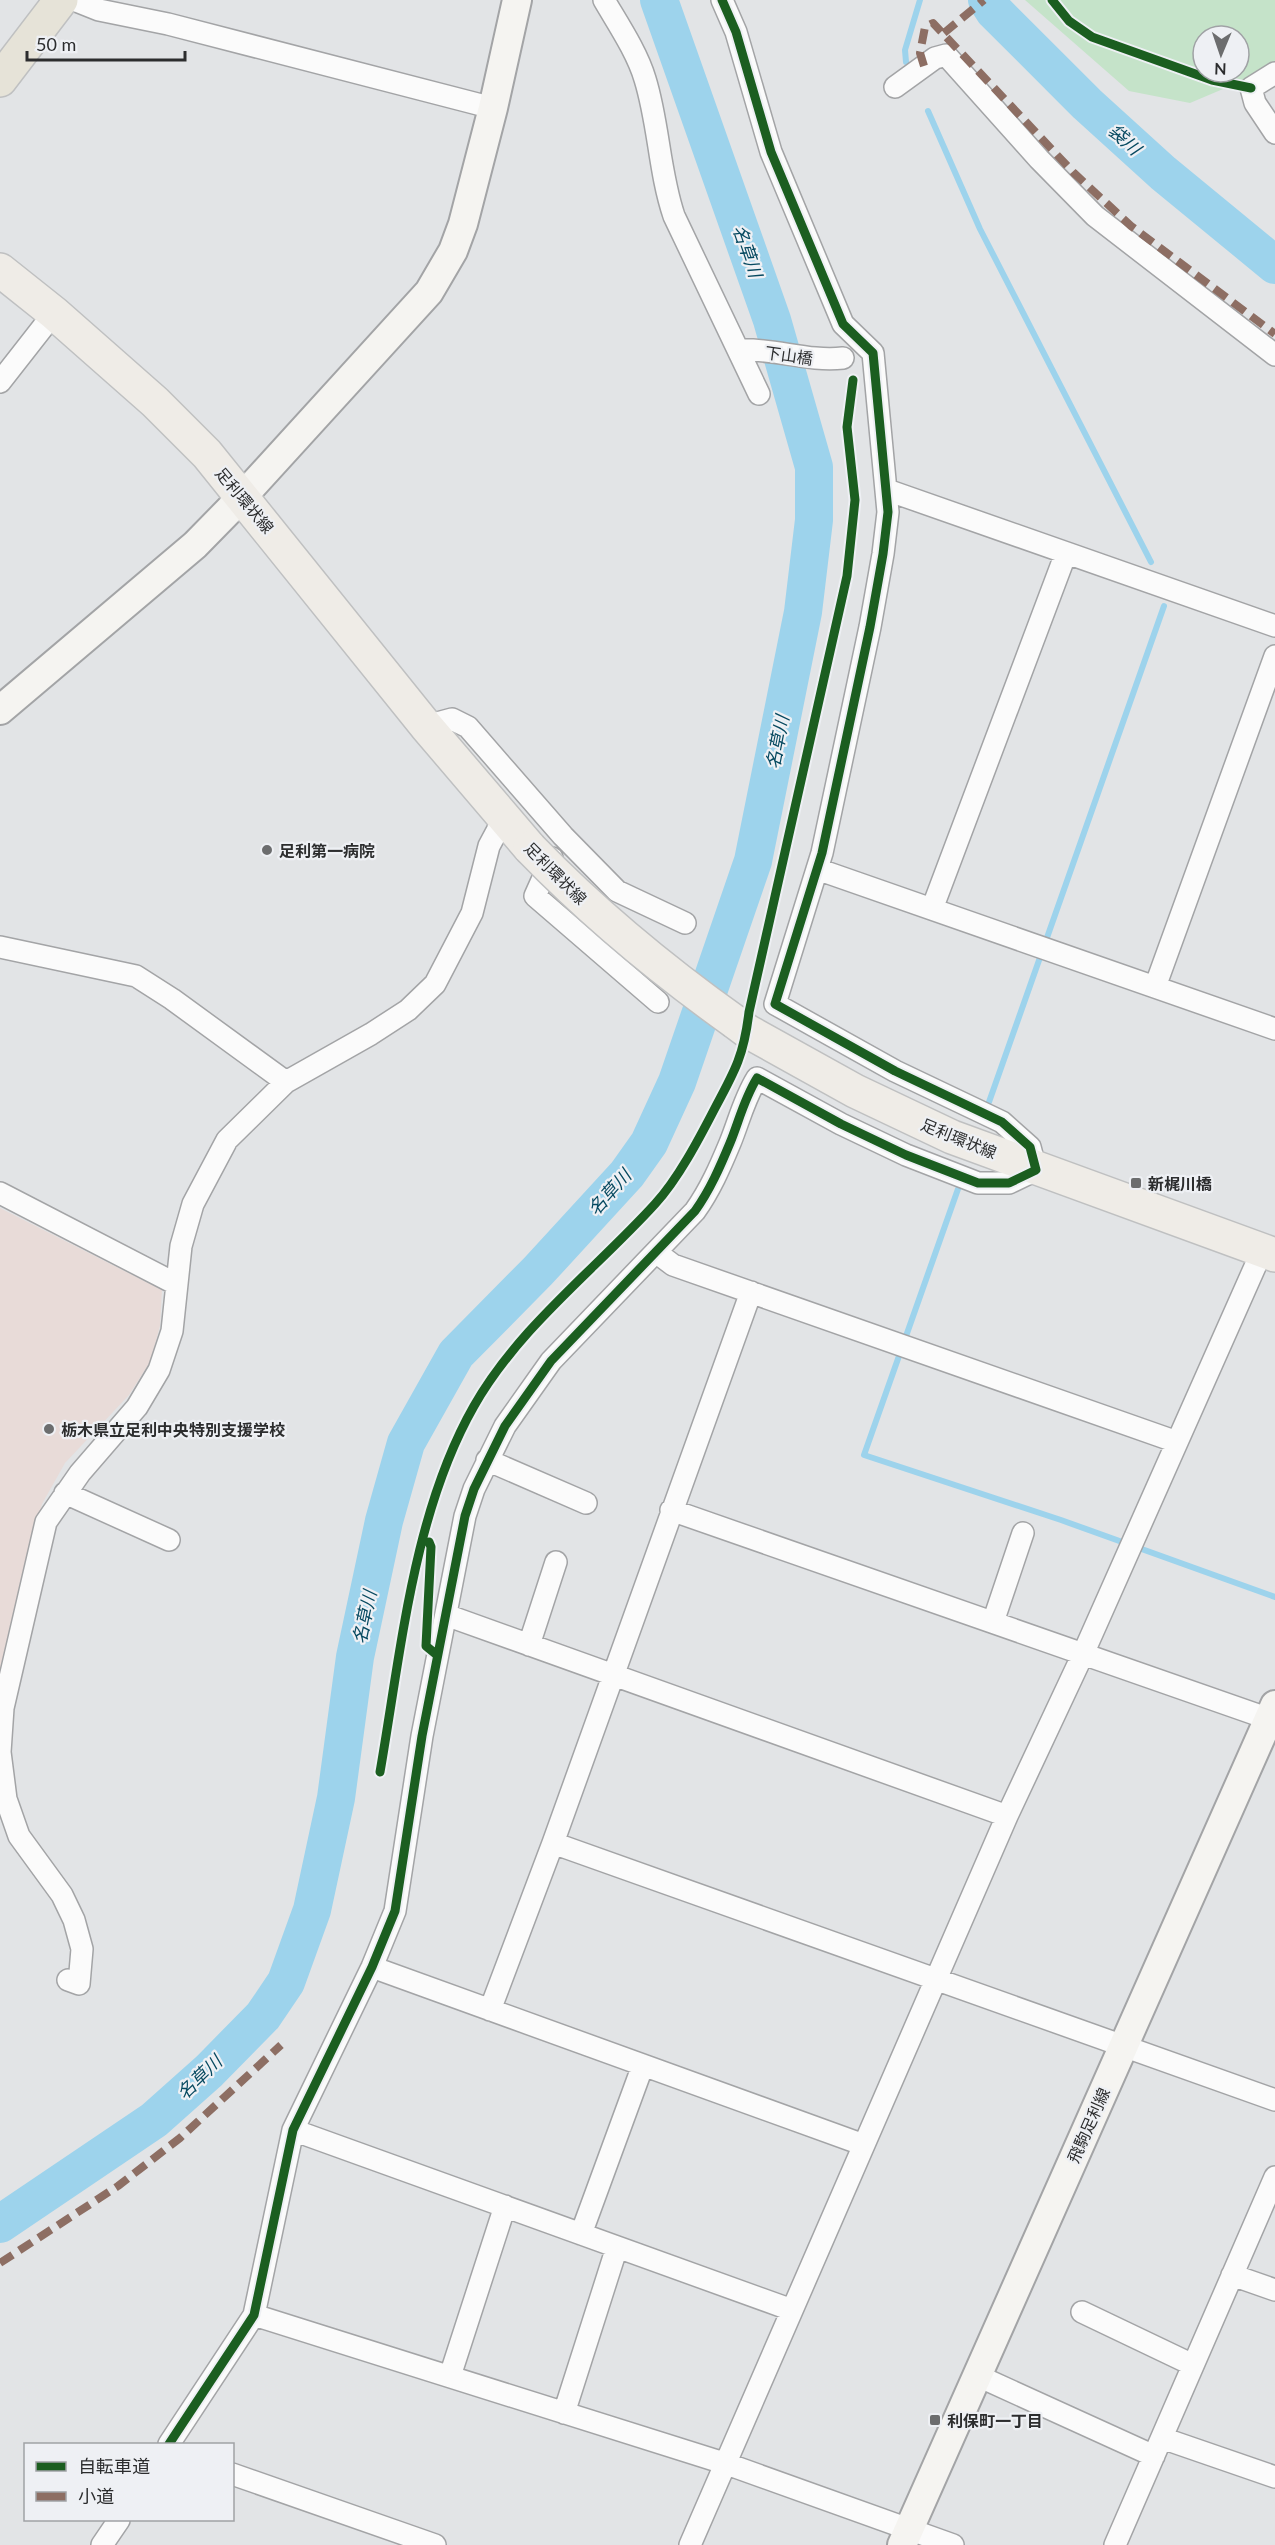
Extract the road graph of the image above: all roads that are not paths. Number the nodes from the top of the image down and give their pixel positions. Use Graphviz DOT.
graph roads {
  1 [pos="61,0"];
  2 [pos="74,0"];
  3 [pos="517,0"];
  4 [pos="604,0"];
  5 [pos="722,0"];
  6 [pos="1275,73"];
  7 [pos="0,80"];
  8 [pos="895,87"];
  9 [pos="493,108"];
  10 [pos="1275,133"];
  11 [pos="0,270"];
  12 [pos="54,314"];
  13 [pos="746,350"];
  14 [pos="1275,355"];
  15 [pos="835,359"];
  16 [pos="0,382"];
  17 [pos="759,394"];
  18 [pos="887,490"];
  19 [pos="243,496"];
  20 [pos="1066,553"];
  21 [pos="1275,626"];
  22 [pos="1275,656"];
  23 [pos="0,710"];
  24 [pos="426,726"];
  25 [pos="504,818"];
  26 [pos="563,836"];
  27 [pos="817,869"];
  28 [pos="932,909"];
  29 [pos="685,923"];
  30 [pos="0,947"];
  31 [pos="1155,987"];
  32 [pos="658,1002"];
  33 [pos="1275,1029"];
  34 [pos="286,1082"];
  35 [pos="1036,1170"];
  36 [pos="0,1193"];
  37 [pos="657,1253"];
  38 [pos="1269,1253"];
  39 [pos="176,1284"];
  40 [pos="751,1292"];
  41 [pos="1177,1442"];
  42 [pos="487,1460"];
  43 [pos="65,1493"];
  44 [pos="586,1503"];
  45 [pos="671,1510"];
  46 [pos="1023,1533"];
  47 [pos="170,1540"];
  48 [pos="556,1562"];
  49 [pos="446,1614"];
  50 [pos="993,1622"];
  51 [pos="529,1645"];
  52 [pos="1083,1654"];
  53 [pos="613,1676"];
  54 [pos="1273,1715"];
  55 [pos="1008,1816"];
  56 [pos="553,1843"];
  57 [pos="372,1967"];
  58 [pos="68,1980"];
  59 [pos="937,1980"];
  60 [pos="490,2010"];
  61 [pos="1124,2044"];
  62 [pos="643,2065"];
  63 [pos="1275,2100"];
  64 [pos="293,2130"];
  65 [pos="864,2145"];
  66 [pos="1275,2177"];
  67 [pos="506,2206"];
  68 [pos="581,2234"];
  69 [pos="617,2247"];
  70 [pos="1232,2275"];
  71 [pos="1275,2290"];
  72 [pos="792,2310"];
  73 [pos="1082,2312"];
  74 [pos="254,2314"];
  75 [pos="1193,2365"];
  76 [pos="976,2375"];
  77 [pos="450,2376"];
  78 [pos="564,2413"];
  79 [pos="170,2443"];
  80 [pos="1158,2447"];
  81 [pos="727,2464"];
  82 [pos="234,2475"];
  83 [pos="1275,2477"];
  84 [pos="118,2521"];
  85 [pos="906,2536"];
  86 [pos="102,2545"];
  87 [pos="435,2545"];
  88 [pos="690,2545"];
  89 [pos="953,2545"];
  90 [pos="1115,2545"];
  1 -- 7 [label="highway"];
  2 -- 9 [label="street"];
  3 -- 9 [label="street"];
  4 -- 13 [label="street"];
  5 -- 18 [label="street"];
  6 -- 10 [label="street"];
  8 -- 14 [label="street"];
  9 -- 19 [label="street"];
  11 -- 12 [label="main road, 足利環状線"];
  12 -- 16 [label="street"];
  12 -- 19 [label="main road, 足利環状線"];
  13 -- 15 [label="street, 下山橋"];
  13 -- 17 [label="street"];
  18 -- 20 [label="street"];
  18 -- 27 [label="street"];
  19 -- 23 [label="street"];
  19 -- 24 [label="main road, 足利環状線"];
  20 -- 21 [label="street"];
  20 -- 28 [label="street"];
  22 -- 31 [label="street"];
  24 -- 25 [label="main road, 足利環状線"];
  24 -- 26 [label="street"];
  25 -- 34 [label="street"];
  25 -- 35 [label="main road, 足利環状線, bridge"];
  26 -- 29 [label="street"];
  26 -- 32 [label="street"];
  27 -- 28 [label="street"];
  27 -- 35 [label="street"];
  28 -- 31 [label="street"];
  30 -- 34 [label="street"];
  31 -- 33 [label="street"];
  34 -- 39 [label="street"];
  35 -- 37 [label="street"];
  35 -- 38 [label="main road, 足利環状線"];
  36 -- 39 [label="street"];
  37 -- 40 [label="street"];
  37 -- 42 [label="street"];
  38 -- 41 [label="street"];
  39 -- 43 [label="street"];
  40 -- 41 [label="street"];
  40 -- 45 [label="street"];
  41 -- 52 [label="street"];
  42 -- 44 [label="street"];
  42 -- 49 [label="street"];
  43 -- 47 [label="street"];
  43 -- 58 [label="street"];
  45 -- 50 [label="street"];
  45 -- 53 [label="street"];
  46 -- 50 [label="street"];
  48 -- 51 [label="street"];
  49 -- 51 [label="street"];
  49 -- 57 [label="street"];
  50 -- 52 [label="street"];
  51 -- 53 [label="street"];
  52 -- 54 [label="street"];
  52 -- 55 [label="street"];
  53 -- 55 [label="street"];
  53 -- 56 [label="street"];
  54 -- 61 [label="street, 飛駒足利線"];
  55 -- 59 [label="street"];
  56 -- 59 [label="street"];
  56 -- 60 [label="street"];
  57 -- 60 [label="street"];
  57 -- 64 [label="street"];
  59 -- 61 [label="street"];
  59 -- 65 [label="street"];
  60 -- 62 [label="street"];
  61 -- 63 [label="street"];
  61 -- 76 [label="street, 飛駒足利線"];
  62 -- 65 [label="street"];
  62 -- 68 [label="street"];
  64 -- 67 [label="street"];
  64 -- 74 [label="street"];
  65 -- 72 [label="street"];
  66 -- 70 [label="street"];
  67 -- 68 [label="street"];
  67 -- 77 [label="street"];
  68 -- 69 [label="street"];
  69 -- 72 [label="street"];
  69 -- 78 [label="street"];
  70 -- 71 [label="street"];
  70 -- 75 [label="street"];
  72 -- 81 [label="street"];
  73 -- 75 [label="street"];
  74 -- 77 [label="street"];
  74 -- 79 [label="street"];
  75 -- 80 [label="street"];
  76 -- 80 [label="street"];
  76 -- 85 [label="street, 飛駒足利線"];
  77 -- 78 [label="street"];
  78 -- 81 [label="street"];
  80 -- 83 [label="street"];
  80 -- 90 [label="street"];
  81 -- 85 [label="street"];
  81 -- 88 [label="street"];
  82 -- 87 [label="street"];
  84 -- 86 [label="street"];
  85 -- 89 [label="street"];
}
